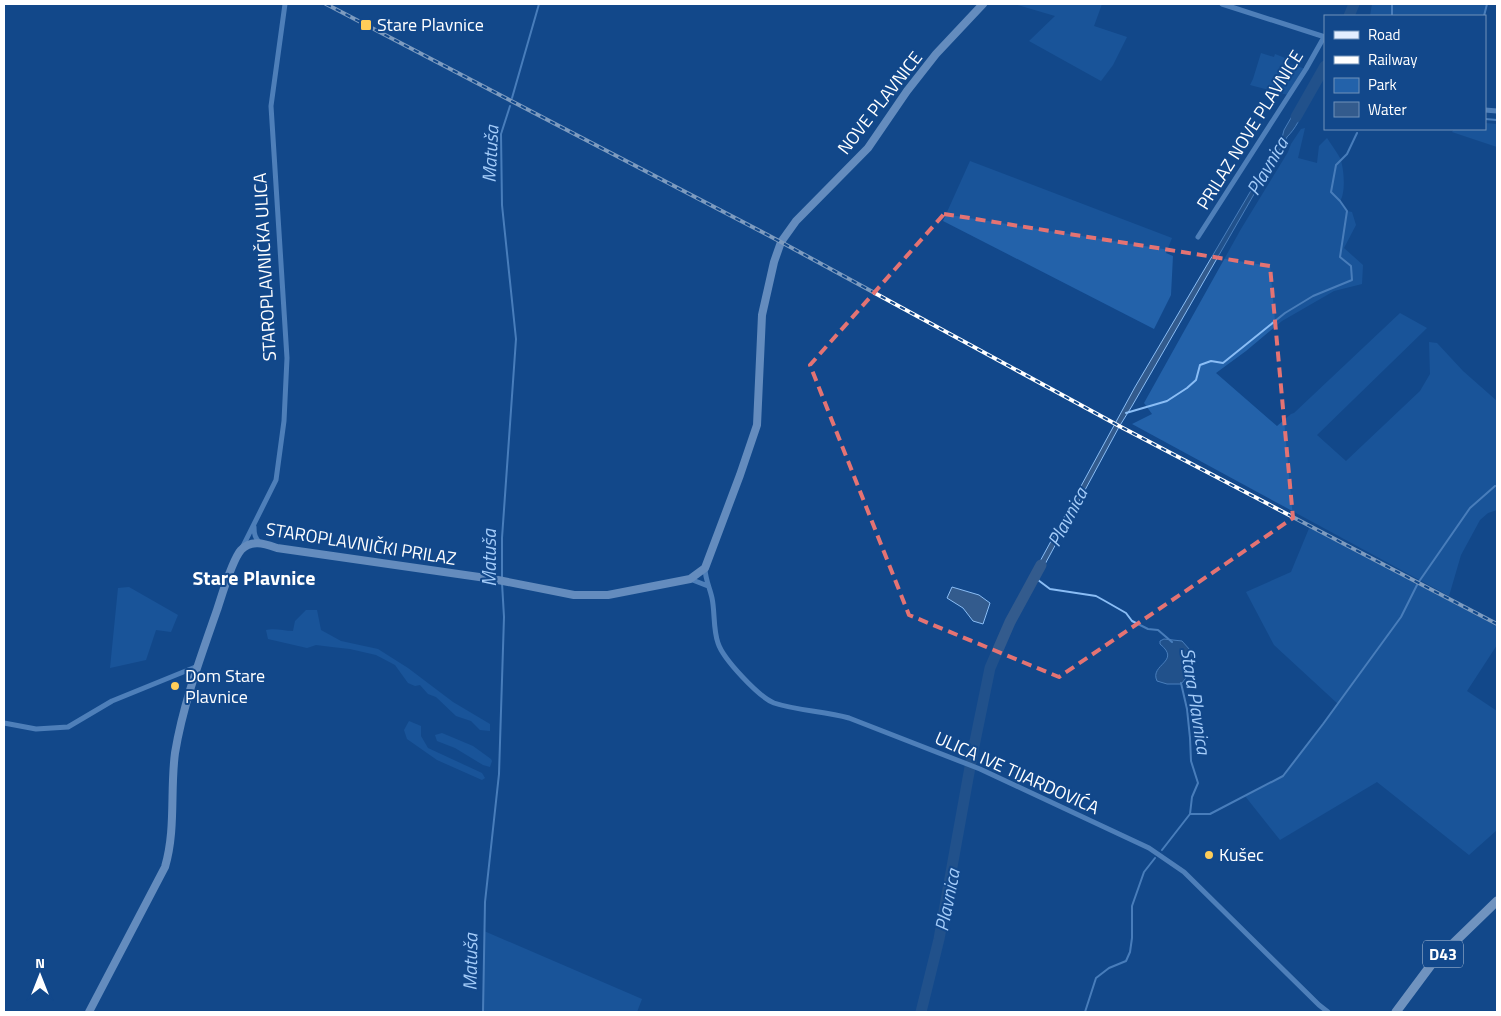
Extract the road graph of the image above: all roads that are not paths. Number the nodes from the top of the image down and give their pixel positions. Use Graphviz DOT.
graph roads {
  1 [pos="285,4"];
  2 [pos="983,4"];
  3 [pos="1222,4"];
  4 [pos="1324,37"];
  5 [pos="1198,237"];
  6 [pos="254,524"];
  7 [pos="260,543"];
  8 [pos="240,551"];
  9 [pos="705,568"];
  10 [pos="690,579"];
  11 [pos="708,586"];
  12 [pos="198,666"];
  13 [pos="4,723"];
  14 [pos="1497,901"];
  15 [pos="89,1012"];
  16 [pos="1328,1012"];
  17 [pos="1396,1012"];
  1 -- 6 [label="street, STAROPLAVNIČKA ULICA"];
  2 -- 9 [label="street, NOVE PLAVNICE"];
  3 -- 4 [label="street"];
  4 -- 5 [label="street, PRILAZ NOVE PLAVNICE"];
  6 -- 7 [label="street"];
  6 -- 8 [label="street, STAROPLAVNIČKA ULICA"];
  7 -- 8 [label="street, STAROPLAVNIČKI PRILAZ"];
  7 -- 10 [label="street, STAROPLAVNIČKI PRILAZ"];
  8 -- 12 [label="street, STAROPLAVNIČKA ULICA"];
  9 -- 10 [label="street, STAROPLAVNIČKI PRILAZ"];
  9 -- 11 [label="street, ULICA IVE TIJARDOVIĆA"];
  10 -- 11 [label="street"];
  11 -- 16 [label="street, ULICA IVE TIJARDOVIĆA"];
  12 -- 13 [label="street"];
  12 -- 15 [label="street, STAROPLAVNIČKA ULICA"];
  14 -- 17 [label="main road, D43"];
}
